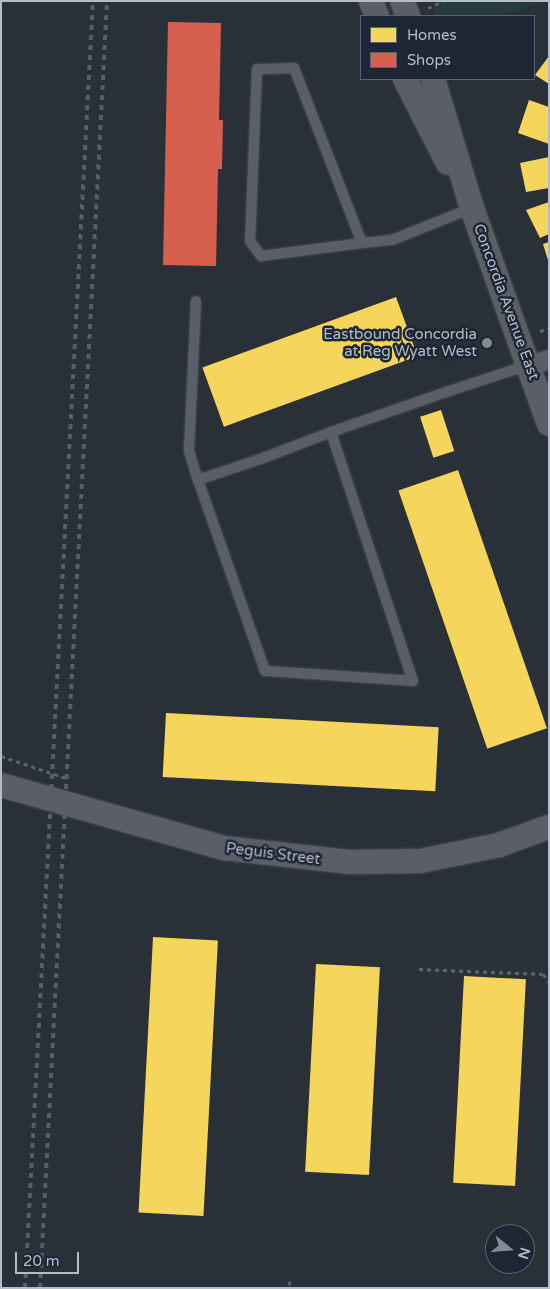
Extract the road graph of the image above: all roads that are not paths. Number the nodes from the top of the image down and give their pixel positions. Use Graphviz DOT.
graph roads {
  1 [pos="371,1"];
  2 [pos="402,1"];
  3 [pos="416,13"];
  4 [pos="377,15"];
  5 [pos="406,80"];
  6 [pos="433,80"];
  7 [pos="472,208"];
  8 [pos="362,244"];
  9 [pos="196,301"];
  10 [pos="539,362"];
  11 [pos="549,424"];
  12 [pos="331,432"];
  13 [pos="198,480"];
  14 [pos="1,786"];
  15 [pos="549,827"];
  1 -- 4 [label="street"];
  2 -- 3 [label="street"];
  5 -- 7 [label="street, Concordia Avenue East"];
  6 -- 7 [label="street, Concordia Avenue East"];
  7 -- 8 [label="lane"];
  7 -- 10 [label="street, Concordia Avenue East"];
  8 -- 8 [label="lane"];
  9 -- 13 [label="lane"];
  10 -- 11 [label="street, Concordia Avenue East"];
  10 -- 12 [label="lane"];
  12 -- 13 [label="lane"];
  12 -- 13 [label="lane"];
  14 -- 15 [label="street, Peguis Street"];
}
